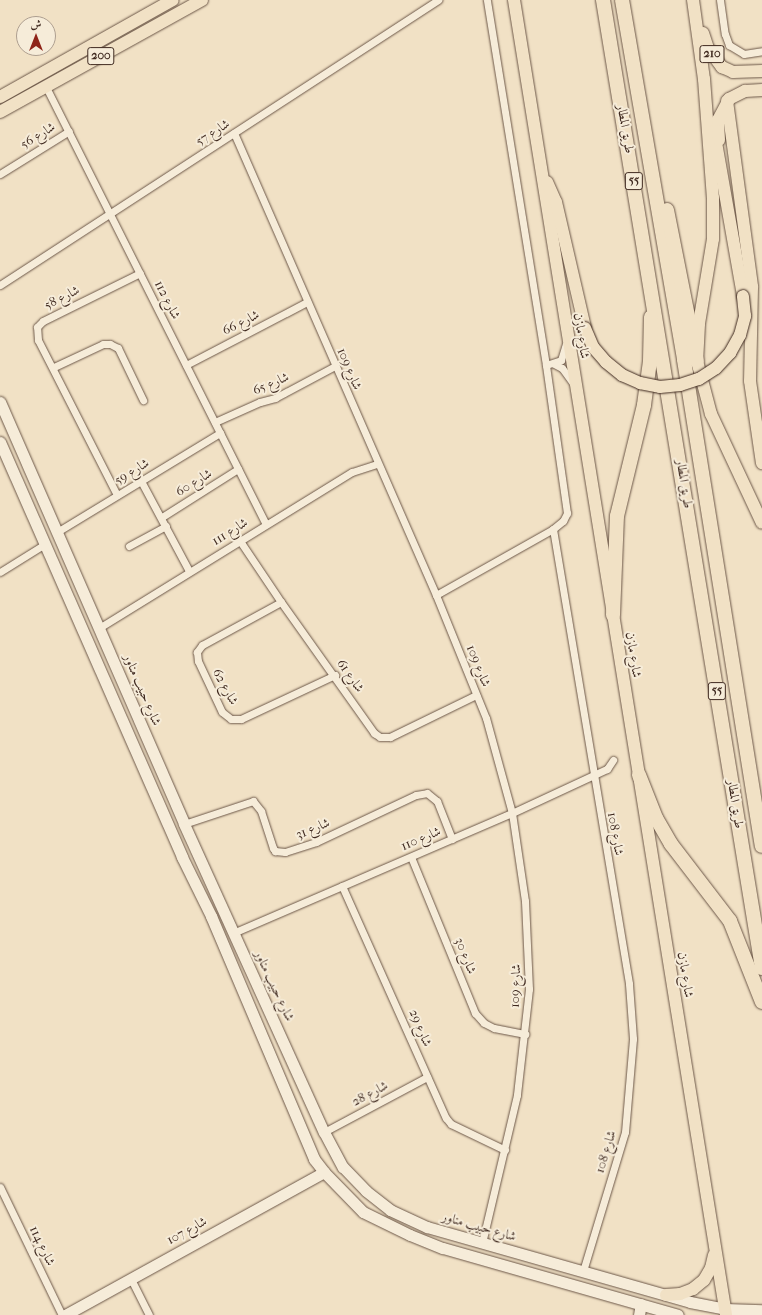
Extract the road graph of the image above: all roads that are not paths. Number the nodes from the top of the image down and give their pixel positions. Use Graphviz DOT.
graph roads {
  1 [pos="173,0"];
  2 [pos="202,0"];
  3 [pos="438,0"];
  4 [pos="487,0"];
  5 [pos="514,0"];
  6 [pos="517,0"];
  7 [pos="603,0"];
  8 [pos="622,0"];
  9 [pos="693,0"];
  10 [pos="720,0"];
  11 [pos="521,41"];
  12 [pos="762,51"];
  13 [pos="762,71"];
  14 [pos="704,79"];
  15 [pos="46,87"];
  16 [pos="762,90"];
  17 [pos="0,97"];
  18 [pos="727,102"];
  19 [pos="0,112"];
  20 [pos="641,118"];
  21 [pos="69,131"];
  22 [pos="234,133"];
  23 [pos="540,164"];
  24 [pos="0,174"];
  25 [pos="728,201"];
  26 [pos="111,215"];
  27 [pos="140,272"];
  28 [pos="0,285"];
  29 [pos="652,287"];
  30 [pos="307,302"];
  31 [pos="567,338"];
  32 [pos="697,361"];
  33 [pos="554,364"];
  34 [pos="186,365"];
  35 [pos="335,366"];
  36 [pos="546,366"];
  37 [pos="54,367"];
  38 [pos="575,386"];
  39 [pos="143,400"];
  40 [pos="0,402"];
  41 [pos="215,422"];
  42 [pos="220,432"];
  43 [pos="0,442"];
  44 [pos="24,458"];
  45 [pos="9,462"];
  46 [pos="762,463"];
  47 [pos="377,464"];
  48 [pos="238,469"];
  49 [pos="142,481"];
  50 [pos="117,495"];
  51 [pos="162,517"];
  52 [pos="762,523"];
  53 [pos="266,524"];
  54 [pos="166,526"];
  55 [pos="553,529"];
  56 [pos="57,532"];
  57 [pos="240,541"];
  58 [pos="45,544"];
  59 [pos="129,546"];
  60 [pos="190,571"];
  61 [pos="0,572"];
  62 [pos="436,594"];
  63 [pos="281,602"];
  64 [pos="613,615"];
  65 [pos="99,628"];
  66 [pos="335,675"];
  67 [pos="476,695"];
  68 [pos="139,721"];
  69 [pos="128,732"];
  70 [pos="613,760"];
  71 [pos="593,775"];
  72 [pos="639,775"];
  73 [pos="512,813"];
  74 [pos="184,824"];
  75 [pos="452,839"];
  76 [pos="762,846"];
  77 [pos="411,857"];
  78 [pos="342,886"];
  79 [pos="217,896"];
  80 [pos="203,900"];
  81 [pos="233,933"];
  82 [pos="762,968"];
  83 [pos="762,1002"];
  84 [pos="525,1034"];
  85 [pos="427,1076"];
  86 [pos="300,1078"];
  87 [pos="283,1086"];
  88 [pos="309,1098"];
  89 [pos="292,1106"];
  90 [pos="324,1132"];
  91 [pos="505,1150"];
  92 [pos="324,1172"];
  93 [pos="0,1188"];
  94 [pos="713,1240"];
  95 [pos="482,1243"];
  96 [pos="524,1254"];
  97 [pos="540,1259"];
  98 [pos="519,1269"];
  99 [pos="583,1271"];
  100 [pos="536,1273"];
  101 [pos="131,1279"];
  102 [pos="666,1295"];
  103 [pos="640,1310"];
  104 [pos="762,1310"];
  105 [pos="656,1312"];
  106 [pos="725,1312"];
  107 [pos="62,1315"];
  108 [pos="65,1315"];
  109 [pos="149,1315"];
  110 [pos="678,1315"];
  1 -- 17 [label="main road, 200"];
  2 -- 15 [label="main road, 200"];
  3 -- 22 [label="street, شارع 57"];
  4 -- 36 [label="street"];
  5 -- 11 [label="main road, شارع مازن"];
  6 -- 11 [label="main road"];
  7 -- 29 [label="highway, طريق المطار / 55"];
  8 -- 20 [label="highway, طريق المطار / 55"];
  9 -- 13 [label="main road, 210"];
  9 -- 14 [label="main road"];
  10 -- 12 [label="street"];
  11 -- 23 [label="main road, شارع مازن"];
  14 -- 25 [label="main road"];
  14 -- 32 [label="main road"];
  15 -- 19 [label="main road, 200"];
  15 -- 21 [label="street, شارع 112"];
  16 -- 18 [label="main road"];
  18 -- 25 [label="main road"];
  18 -- 46 [label="main road"];
  20 -- 32 [label="highway"];
  20 -- 76 [label="highway, طريق المطار / 55"];
  21 -- 24 [label="street, شارع 56"];
  21 -- 26 [label="street, شارع 112"];
  22 -- 26 [label="street, شارع 57"];
  22 -- 30 [label="street, شارع 109"];
  23 -- 25 [label="main road, bridge"];
  23 -- 31 [label="main road, شارع مازن"];
  26 -- 27 [label="street, شارع 112"];
  26 -- 28 [label="street, شارع 57"];
  27 -- 34 [label="street, شارع 112"];
  27 -- 37 [label="street, شارع 58"];
  29 -- 64 [label="highway"];
  29 -- 82 [label="highway, طريق المطار / 55"];
  30 -- 34 [label="street, شارع 66"];
  30 -- 35 [label="street, شارع 109"];
  31 -- 33 [label="street"];
  31 -- 38 [label="main road, شارع مازن"];
  32 -- 52 [label="main road"];
  33 -- 36 [label="street"];
  33 -- 38 [label="street"];
  34 -- 41 [label="street, شارع 112"];
  35 -- 41 [label="street, شارع 65"];
  35 -- 47 [label="street, شارع 109"];
  36 -- 55 [label="street"];
  37 -- 39 [label="street"];
  37 -- 50 [label="street, شارع 58"];
  38 -- 64 [label="main road, شارع مازن"];
  40 -- 44 [label="street, شارع حبيب مناور"];
  41 -- 42 [label="street, شارع 112"];
  42 -- 48 [label="street, شارع 112"];
  42 -- 49 [label="street, شارع 59"];
  43 -- 45 [label="street"];
  44 -- 45 [label="street"];
  44 -- 56 [label="street, شارع حبيب مناور"];
  45 -- 58 [label="street"];
  47 -- 53 [label="street, شارع 111"];
  47 -- 62 [label="street, شارع 109"];
  48 -- 51 [label="street, شارع 60"];
  48 -- 53 [label="street, شارع 112"];
  49 -- 50 [label="street, شارع 59"];
  49 -- 51 [label="street"];
  50 -- 56 [label="street, شارع 59"];
  51 -- 54 [label="street"];
  53 -- 57 [label="street, شارع 111"];
  54 -- 59 [label="street"];
  54 -- 60 [label="street"];
  55 -- 62 [label="street"];
  55 -- 71 [label="street, شارع 108"];
  56 -- 65 [label="street, شارع حبيب مناور"];
  57 -- 60 [label="street, شارع 111"];
  57 -- 63 [label="street, شارع 61"];
  58 -- 61 [label="street"];
  58 -- 69 [label="street"];
  60 -- 65 [label="street, شارع 111"];
  62 -- 67 [label="street, شارع 109"];
  63 -- 66 [label="street, شارع 61"];
  63 -- 66 [label="street, شارع 62"];
  64 -- 72 [label="main road, شارع مازن"];
  65 -- 68 [label="street, شارع حبيب مناور"];
  66 -- 67 [label="street, شارع 61"];
  67 -- 73 [label="street, شارع 109"];
  68 -- 69 [label="street"];
  68 -- 74 [label="street, شارع حبيب مناور"];
  69 -- 80 [label="street"];
  70 -- 71 [label="street, شارع 110"];
  71 -- 73 [label="street, شارع 110"];
  71 -- 99 [label="street, شارع 108"];
  72 -- 83 [label="highway"];
  72 -- 94 [label="main road, شارع مازن"];
  73 -- 75 [label="street, شارع 110"];
  73 -- 84 [label="street, شارع 109"];
  74 -- 75 [label="street, شارع 31"];
  74 -- 79 [label="street, شارع حبيب مناور"];
  75 -- 77 [label="street, شارع 110"];
  77 -- 78 [label="street, شارع 110"];
  77 -- 84 [label="street, شارع 30"];
  78 -- 81 [label="street, شارع 110"];
  78 -- 85 [label="street, شارع 29"];
  79 -- 80 [label="street"];
  79 -- 81 [label="street, شارع حبيب مناور"];
  80 -- 87 [label="street"];
  81 -- 86 [label="street, شارع حبيب مناور"];
  84 -- 91 [label="street, شارع 109"];
  85 -- 90 [label="street, شارع 28"];
  85 -- 91 [label="street, شارع 29"];
  86 -- 87 [label="street"];
  86 -- 88 [label="street, شارع حبيب مناور"];
  87 -- 89 [label="street"];
  88 -- 89 [label="street"];
  88 -- 90 [label="street, شارع حبيب مناور"];
  89 -- 92 [label="street"];
  90 -- 95 [label="street, شارع حبيب مناور"];
  91 -- 95 [label="street, شارع 109"];
  92 -- 98 [label="street"];
  92 -- 101 [label="street, شارع 107"];
  93 -- 107 [label="street, شارع 114"];
  94 -- 102 [label="main road"];
  94 -- 106 [label="main road, شارع مازن"];
  95 -- 96 [label="street, شارع حبيب مناور"];
  96 -- 97 [label="street, شارع حبيب مناور"];
  96 -- 98 [label="street"];
  97 -- 99 [label="street, شارع حبيب مناور"];
  97 -- 100 [label="street"];
  98 -- 100 [label="street"];
  99 -- 102 [label="street, شارع حبيب مناور"];
  100 -- 103 [label="street"];
  101 -- 108 [label="street, شارع 107"];
  101 -- 109 [label="street"];
  102 -- 106 [label="street, شارع حبيب مناور"];
  103 -- 105 [label="street"];
  104 -- 106 [label="street, شارع حبيب مناور"];
  105 -- 110 [label="street"];
}
